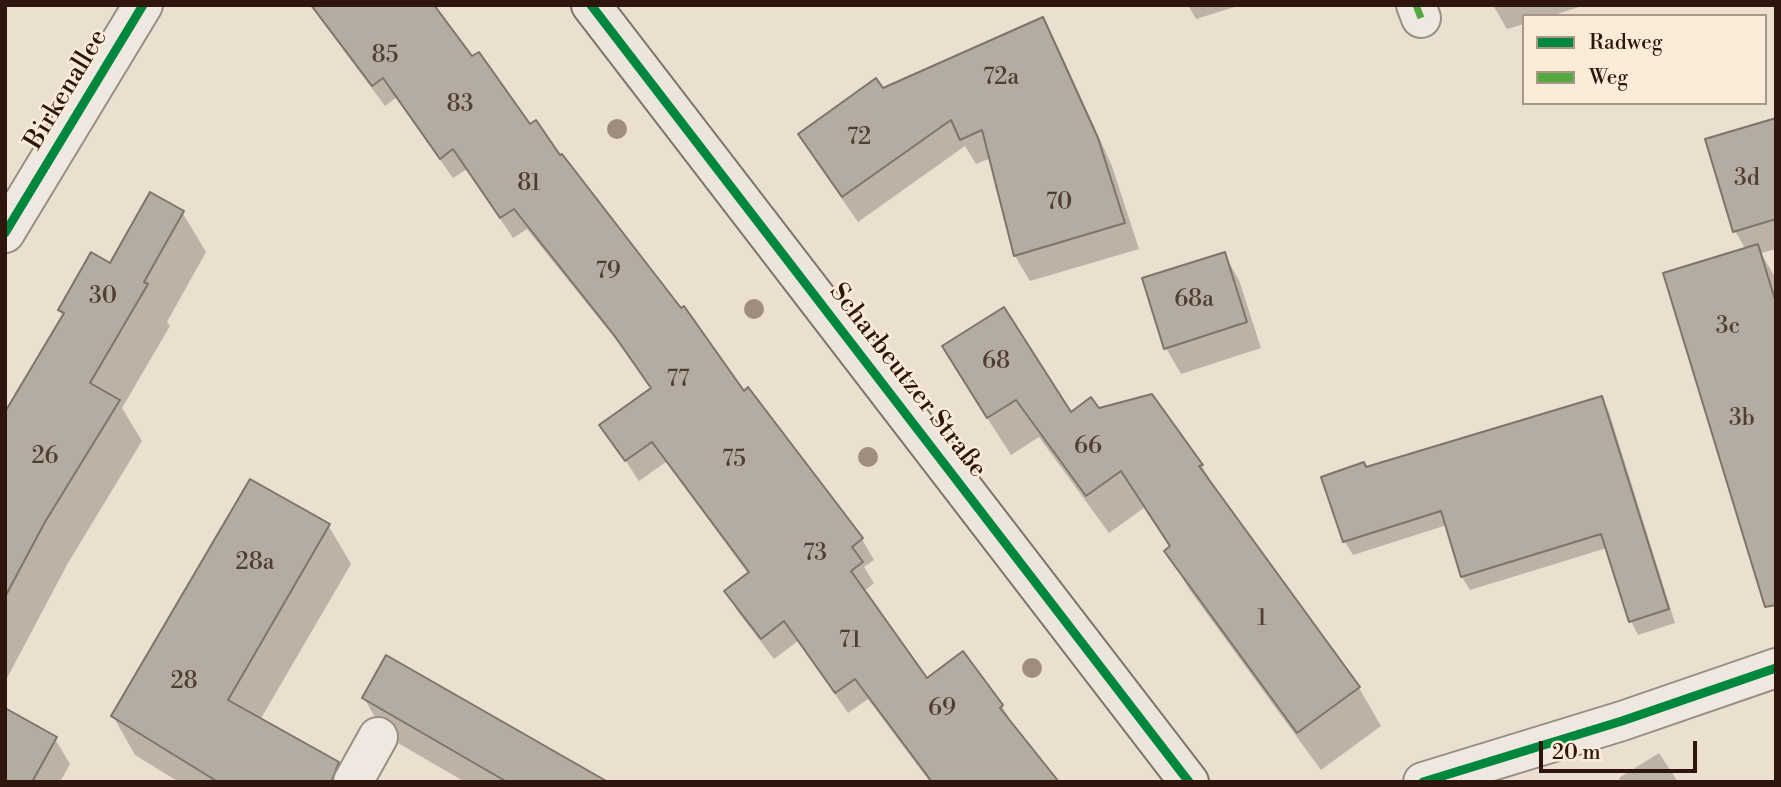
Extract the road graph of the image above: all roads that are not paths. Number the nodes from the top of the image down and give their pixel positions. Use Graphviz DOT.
graph roads {
  1 [pos="143,5"];
  2 [pos="592,5"];
  3 [pos="5,233"];
  4 [pos="1776,668"];
  5 [pos="378,737"];
  6 [pos="353,782"];
  7 [pos="1189,782"];
  8 [pos="1423,782"];
  1 -- 3 [label="street, Birkenallee"];
  2 -- 7 [label="main road, Scharbeutzer Straße"];
  4 -- 8 [label="street"];
  5 -- 6 [label="street"];
}
